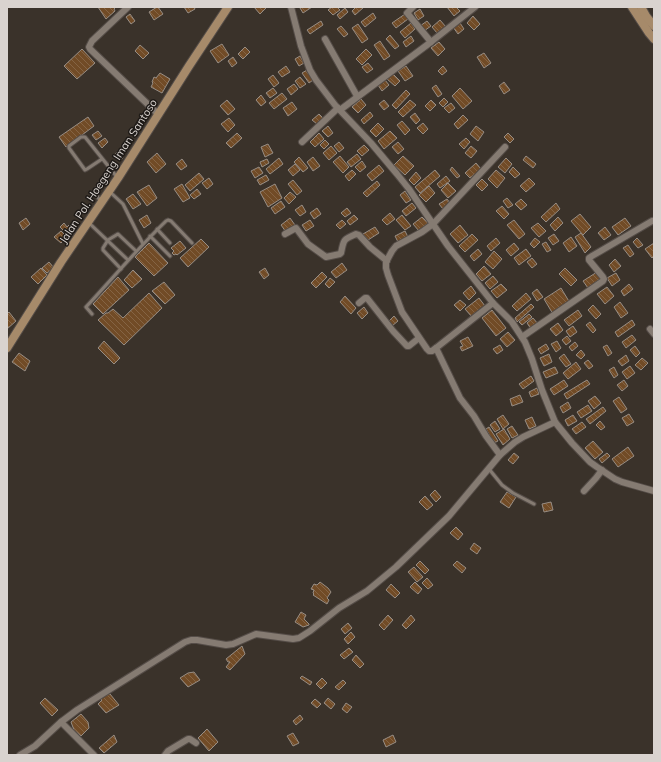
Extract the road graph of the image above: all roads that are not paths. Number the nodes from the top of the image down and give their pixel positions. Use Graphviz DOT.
graph roads {
  1 [pos="128,7"];
  2 [pos="228,7"];
  3 [pos="291,7"];
  4 [pos="413,7"];
  5 [pos="475,7"];
  6 [pos="632,7"];
  7 [pos="641,7"];
  8 [pos="654,26"];
  9 [pos="325,39"];
  10 [pos="654,39"];
  11 [pos="430,42"];
  12 [pos="357,96"];
  13 [pos="339,109"];
  14 [pos="158,114"];
  15 [pos="302,142"];
  16 [pos="505,147"];
  17 [pos="102,159"];
  18 [pos="110,169"];
  19 [pos="118,178"];
  20 [pos="109,191"];
  21 [pos="101,203"];
  22 [pos="652,221"];
  23 [pos="88,222"];
  24 [pos="433,224"];
  25 [pos="157,229"];
  26 [pos="285,234"];
  27 [pos="150,236"];
  28 [pos="108,240"];
  29 [pos="170,242"];
  30 [pos="192,243"];
  31 [pos="143,244"];
  32 [pos="136,252"];
  33 [pos="170,256"];
  34 [pos="128,260"];
  35 [pos="387,261"];
  36 [pos="121,269"];
  37 [pos="359,303"];
  38 [pos="493,303"];
  39 [pos="92,314"];
  40 [pos="522,337"];
  41 [pos="419,338"];
  42 [pos="7,348"];
  43 [pos="436,348"];
  44 [pos="555,422"];
  45 [pos="500,456"];
  46 [pos="489,469"];
  47 [pos="602,470"];
  48 [pos="584,491"];
  49 [pos="654,492"];
  50 [pos="534,504"];
  51 [pos="61,722"];
  52 [pos="196,744"];
  53 [pos="20,755"];
  54 [pos="94,755"];
  55 [pos="165,755"];
  1 -- 14 [label="street"];
  2 -- 14 [label="street, Jalan Pol. Hoegeng Iman Santoso"];
  3 -- 13 [label="street"];
  4 -- 11 [label="street"];
  5 -- 11 [label="street"];
  6 -- 10 [label="street"];
  7 -- 8 [label="street"];
  9 -- 12 [label="street"];
  11 -- 12 [label="street"];
  12 -- 13 [label="street"];
  13 -- 15 [label="street"];
  13 -- 24 [label="street"];
  14 -- 19 [label="street, Jalan Pol. Hoegeng Iman Santoso"];
  16 -- 24 [label="street"];
  17 -- 17 [label="lane"];
  17 -- 18 [label="lane"];
  18 -- 19 [label="lane"];
  18 -- 21 [label="lane"];
  19 -- 20 [label="street, Jalan Pol. Hoegeng Iman Santoso"];
  20 -- 21 [label="street, Jalan Pol. Hoegeng Iman Santoso"];
  20 -- 31 [label="lane"];
  21 -- 23 [label="street, Jalan Pol. Hoegeng Iman Santoso"];
  22 -- 40 [label="street"];
  23 -- 28 [label="lane"];
  23 -- 42 [label="street, Jalan Pol. Hoegeng Iman Santoso"];
  24 -- 35 [label="street"];
  24 -- 38 [label="street"];
  25 -- 27 [label="lane"];
  25 -- 29 [label="lane"];
  25 -- 30 [label="lane"];
  26 -- 35 [label="street"];
  27 -- 31 [label="lane"];
  27 -- 33 [label="lane"];
  28 -- 32 [label="lane"];
  28 -- 34 [label="lane"];
  28 -- 36 [label="lane"];
  31 -- 32 [label="lane"];
  32 -- 34 [label="lane"];
  34 -- 36 [label="lane"];
  35 -- 41 [label="street"];
  36 -- 39 [label="lane"];
  37 -- 41 [label="street"];
  38 -- 40 [label="street"];
  38 -- 43 [label="street"];
  40 -- 44 [label="street"];
  41 -- 43 [label="street"];
  43 -- 45 [label="street"];
  44 -- 45 [label="street"];
  44 -- 47 [label="street"];
  45 -- 46 [label="street"];
  46 -- 50 [label="lane"];
  46 -- 51 [label="street"];
  47 -- 48 [label="street"];
  47 -- 49 [label="street"];
  51 -- 53 [label="street"];
  51 -- 54 [label="street"];
  52 -- 55 [label="street"];
}
